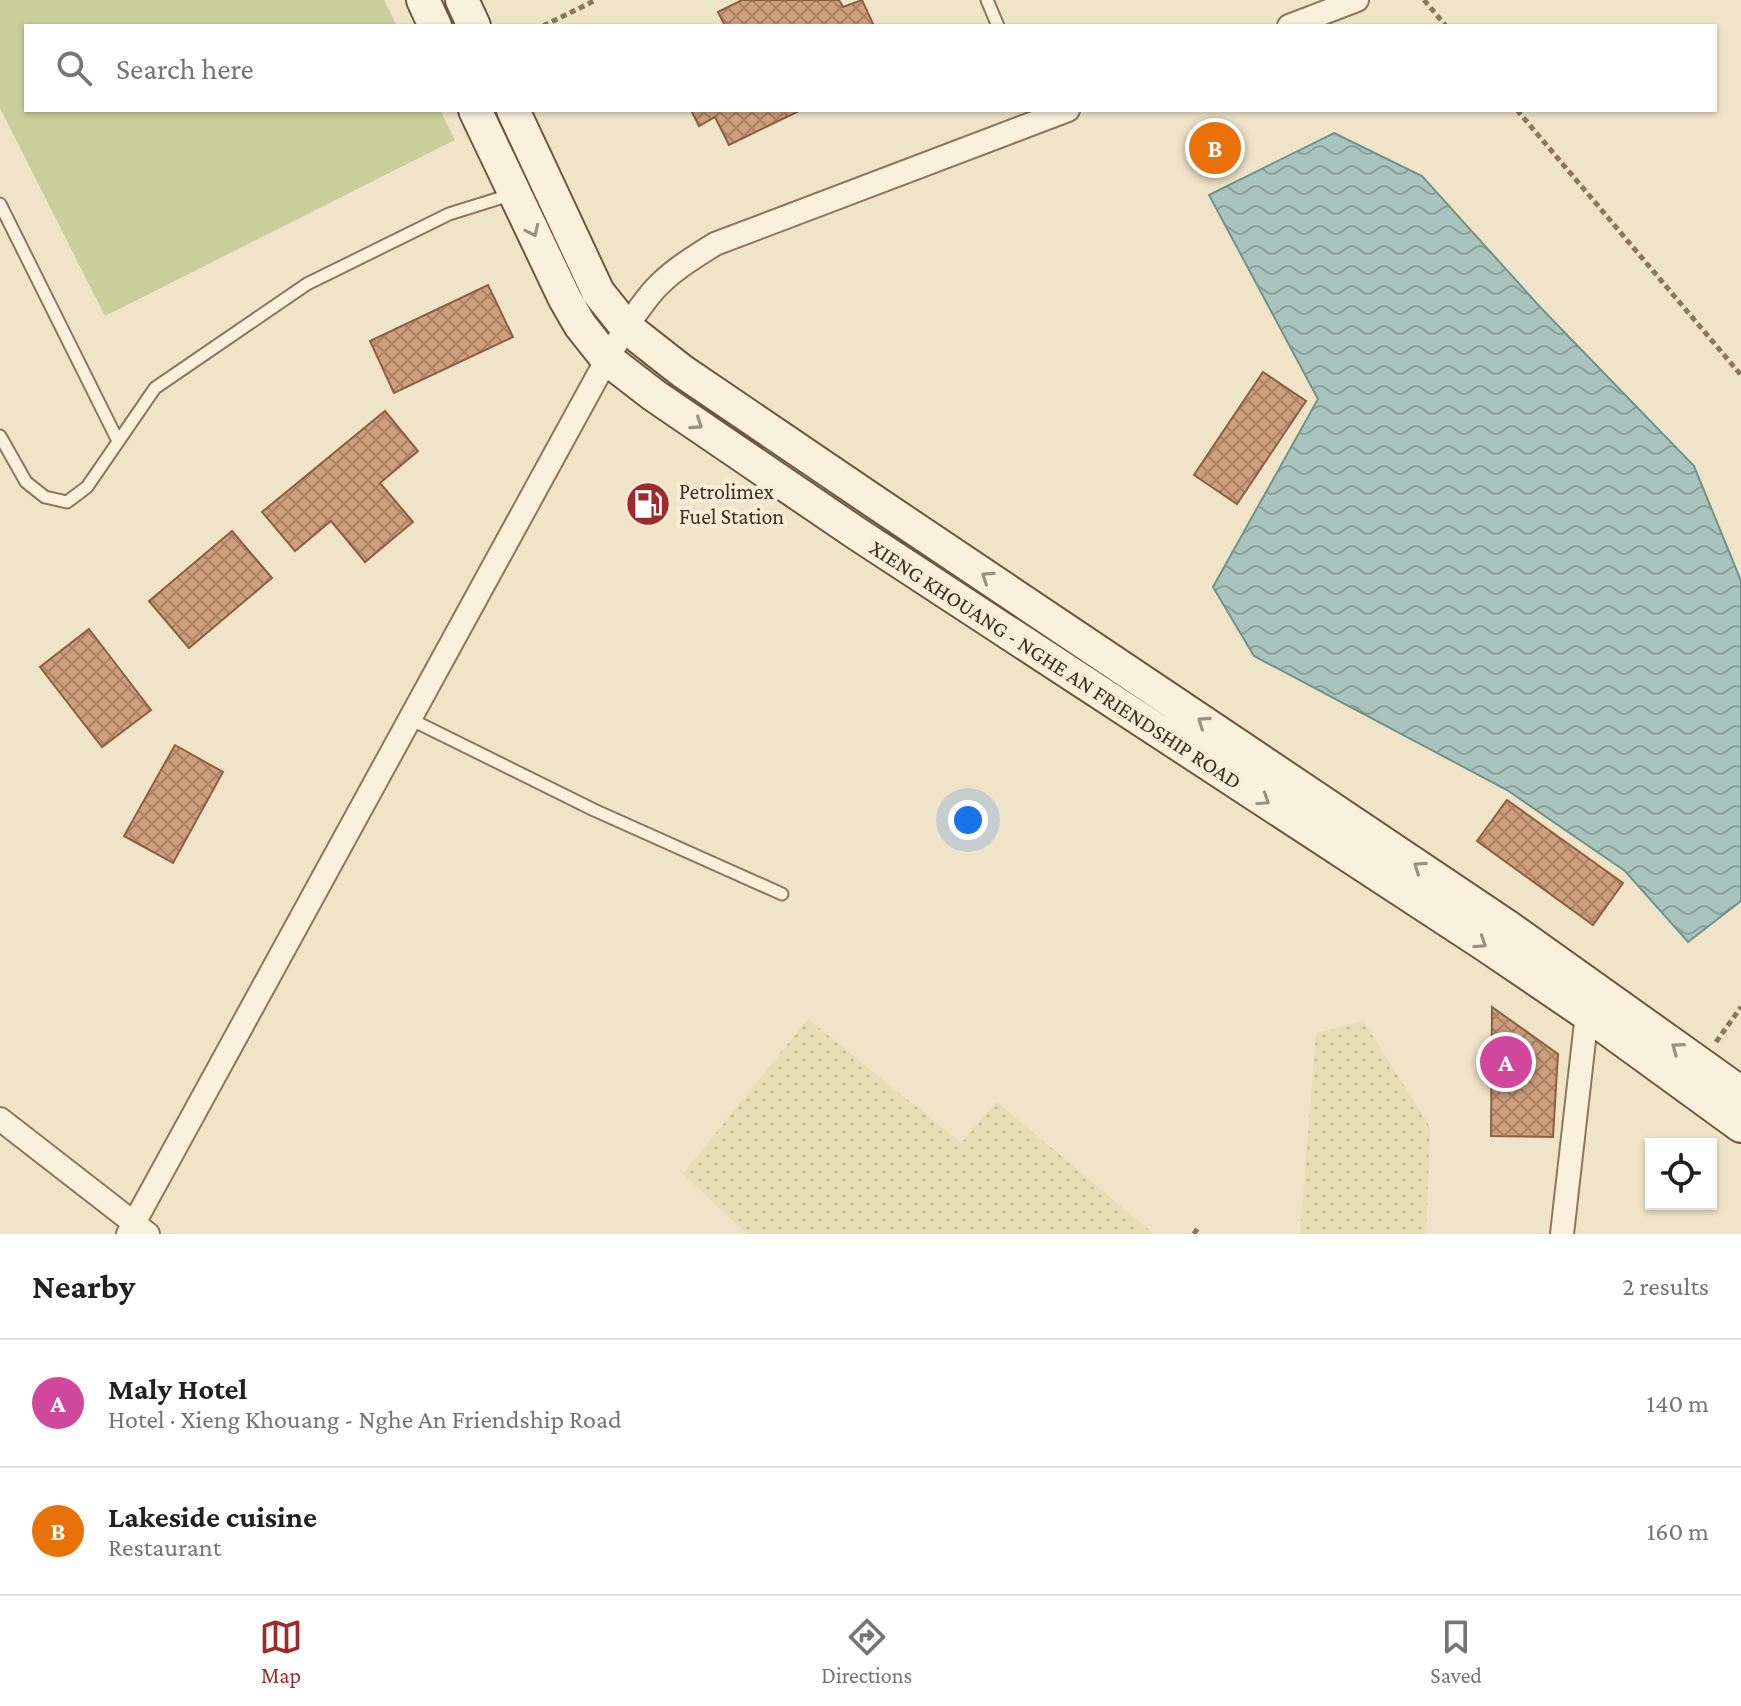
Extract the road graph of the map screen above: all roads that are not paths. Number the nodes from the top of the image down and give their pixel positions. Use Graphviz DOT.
graph roads {
  1 [pos="423,0"];
  2 [pos="462,0"];
  3 [pos="987,0"];
  4 [pos="1357,0"];
  5 [pos="434,24"];
  6 [pos="473,24"];
  7 [pos="997,24"];
  8 [pos="1294,24"];
  9 [pos="476,112"];
  10 [pos="514,112"];
  11 [pos="1057,112"];
  12 [pos="1036,116"];
  13 [pos="515,193"];
  14 [pos="0,204"];
  15 [pos="626,327"];
  16 [pos="607,359"];
  17 [pos="0,436"];
  18 [pos="118,441"];
  19 [pos="410,719"];
  20 [pos="782,894"];
  21 [pos="1587,1014"];
  22 [pos="1741,1093"];
  23 [pos="0,1119"];
  24 [pos="1741,1126"];
  25 [pos="137,1230"];
  26 [pos="1562,1234"];
  1 -- 5 [label="street"];
  2 -- 6 [label="street"];
  3 -- 7 [label="lane"];
  4 -- 8 [label="street"];
  9 -- 13 [label="street, XIENG KHOUANG - NGHE AN FRIENDSHIP ROAD"];
  10 -- 15 [label="street, XIENG KHOUANG - NGHE AN FRIENDSHIP ROAD"];
  11 -- 12 [label="street"];
  12 -- 15 [label="street"];
  13 -- 16 [label="street, XIENG KHOUANG - NGHE AN FRIENDSHIP ROAD, one-way"];
  13 -- 18 [label="lane"];
  14 -- 18 [label="lane"];
  15 -- 16 [label="street"];
  22 -- 15 [label="street, XIENG KHOUANG - NGHE AN FRIENDSHIP ROAD, one-way"];
  16 -- 19 [label="street"];
  16 -- 21 [label="street, XIENG KHOUANG - NGHE AN FRIENDSHIP ROAD, one-way"];
  17 -- 18 [label="lane"];
  19 -- 20 [label="lane"];
  19 -- 25 [label="street"];
  21 -- 24 [label="street, XIENG KHOUANG - NGHE AN FRIENDSHIP ROAD"];
  21 -- 26 [label="street"];
  23 -- 25 [label="street"];
}
